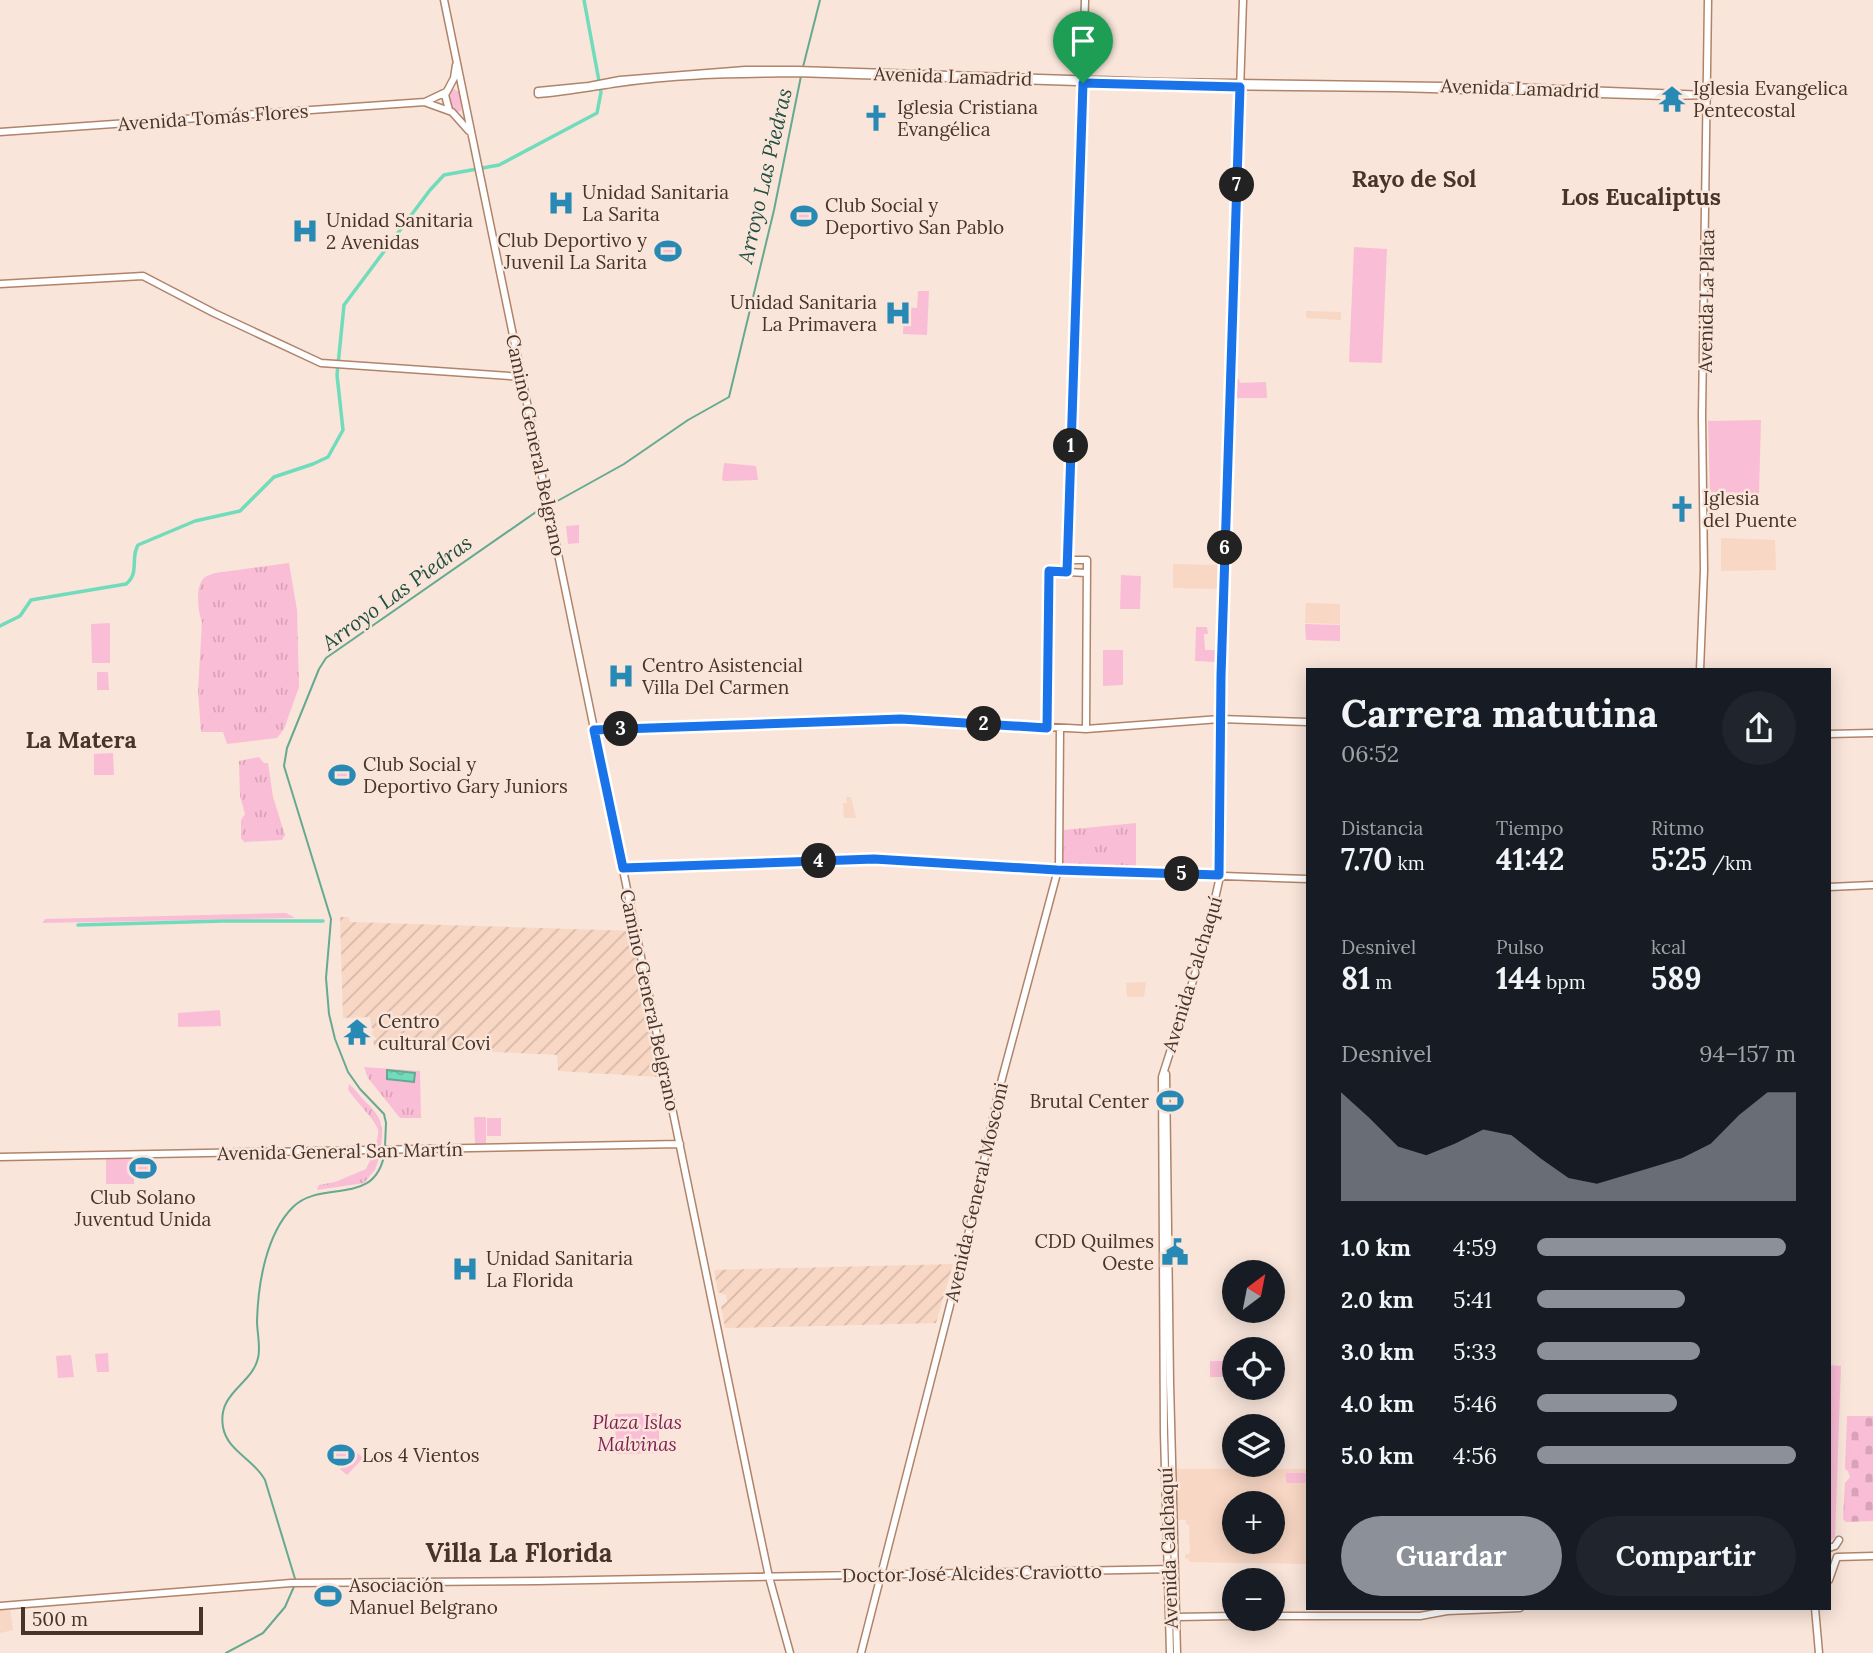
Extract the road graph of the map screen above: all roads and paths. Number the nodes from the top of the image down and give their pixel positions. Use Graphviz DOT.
graph roads {
  1 [pos="444,0"];
  2 [pos="1086,0"];
  3 [pos="1243,0"];
  4 [pos="1709,0"];
  5 [pos="455,52"];
  6 [pos="1084,82"];
  7 [pos="1240,85"];
  8 [pos="447,91"];
  9 [pos="463,92"];
  10 [pos="538,93"];
  11 [pos="1707,95"];
  12 [pos="425,102"];
  13 [pos="465,105"];
  14 [pos="451,112"];
  15 [pos="0,132"];
  16 [pos="473,140"];
  17 [pos="0,284"];
  18 [pos="523,377"];
  19 [pos="1068,560"];
  20 [pos="1067,572"];
  21 [pos="1087,573"];
  22 [pos="1700,668"];
  23 [pos="1220,719"];
  24 [pos="1306,722"];
  25 [pos="1047,728"];
  26 [pos="1060,728"];
  27 [pos="1086,729"];
  28 [pos="594,730"];
  29 [pos="1873,733"];
  30 [pos="1831,734"];
  31 [pos="623,868"];
  32 [pos="1057,870"];
  33 [pos="1219,875"];
  34 [pos="1306,879"];
  35 [pos="1873,885"];
  36 [pos="1831,887"];
  37 [pos="1165,1066"];
  38 [pos="680,1144"];
  39 [pos="0,1157"];
  40 [pos="1839,1540"];
  41 [pos="1831,1547"];
  42 [pos="1831,1550"];
  43 [pos="1172,1556"];
  44 [pos="1873,1556"];
  45 [pos="1837,1557"];
  46 [pos="1172,1569"];
  47 [pos="881,1574"];
  48 [pos="1831,1574"];
  49 [pos="769,1577"];
  50 [pos="1169,1588"];
  51 [pos="0,1606"];
  52 [pos="1471,1610"];
  53 [pos="1817,1610"];
  54 [pos="1222,1616"];
  55 [pos="1285,1616"];
  56 [pos="1175,1617"];
  57 [pos="790,1653"];
  58 [pos="861,1653"];
  59 [pos="1170,1653"];
  60 [pos="1177,1653"];
  61 [pos="1821,1653"];
  1 -- 5 [label="main road"];
  2 -- 6 [label="main road"];
  3 -- 7 [label="main road, Avenida Calchaquí"];
  4 -- 11 [label="main road, Avenida La Plata"];
  5 -- 8 [label="main road"];
  5 -- 9 [label="main road"];
  6 -- 7 [label="main road, Avenida Lamadrid"];
  6 -- 10 [label="main road, Avenida Lamadrid"];
  6 -- 19 [label="main road"];
  7 -- 11 [label="main road, Avenida Lamadrid"];
  7 -- 23 [label="main road, Avenida Calchaquí"];
  8 -- 9 [label="main road"];
  8 -- 12 [label="main road, Avenida Tomás Flores"];
  8 -- 14 [label="main road"];
  9 -- 13 [label="main road"];
  11 -- 22 [label="main road, Avenida La Plata"];
  12 -- 14 [label="main road, Avenida Tomás Flores"];
  12 -- 15 [label="main road, Avenida Tomás Flores"];
  13 -- 14 [label="main road"];
  13 -- 16 [label="main road, Camino General Belgrano"];
  14 -- 16 [label="main road, Camino General Belgrano"];
  16 -- 18 [label="main road, Camino General Belgrano"];
  17 -- 18 [label="main road"];
  18 -- 28 [label="main road, Camino General Belgrano"];
  19 -- 20 [label="main road"];
  19 -- 21 [label="main road"];
  20 -- 21 [label="main road"];
  20 -- 25 [label="main road"];
  21 -- 27 [label="main road"];
  23 -- 24 [label="main road"];
  23 -- 27 [label="main road"];
  23 -- 33 [label="main road, Avenida Calchaquí"];
  25 -- 26 [label="main road"];
  25 -- 28 [label="main road"];
  26 -- 27 [label="main road"];
  26 -- 32 [label="main road, Avenida General Mosconi"];
  28 -- 31 [label="main road, Camino General Belgrano"];
  29 -- 30 [label="main road"];
  31 -- 32 [label="main road"];
  31 -- 38 [label="main road, Camino General Belgrano"];
  32 -- 33 [label="main road"];
  32 -- 47 [label="main road, Avenida General Mosconi"];
  33 -- 34 [label="main road"];
  33 -- 37 [label="main road, Avenida Calchaquí"];
  35 -- 36 [label="main road"];
  37 -- 43 [label="main road, Avenida Calchaquí"];
  37 -- 43 [label="main road, Avenida Calchaquí"];
  38 -- 39 [label="main road, Avenida General San Martín"];
  38 -- 49 [label="main road, Camino General Belgrano"];
  40 -- 41 [label="main road"];
  42 -- 45 [label="main road"];
  43 -- 46 [label="main road, Avenida Calchaquí"];
  44 -- 45 [label="main road"];
  45 -- 48 [label="main road"];
  46 -- 47 [label="main road, Doctor José Alcides Craviotto"];
  46 -- 50 [label="main road, Avenida Calchaquí"];
  46 -- 56 [label="main road, Avenida Calchaquí"];
  47 -- 49 [label="main road, Doctor José Alcides Craviotto"];
  47 -- 58 [label="main road, Avenida General Mosconi"];
  49 -- 51 [label="main road, Doctor José Alcides Craviotto"];
  49 -- 57 [label="main road, Camino General Belgrano"];
  50 -- 56 [label="main road"];
  50 -- 59 [label="main road, Avenida Calchaquí"];
  52 -- 55 [label="main road"];
  53 -- 61 [label="main road"];
  54 -- 56 [label="main road"];
  56 -- 60 [label="main road, Avenida Calchaquí"];
}
